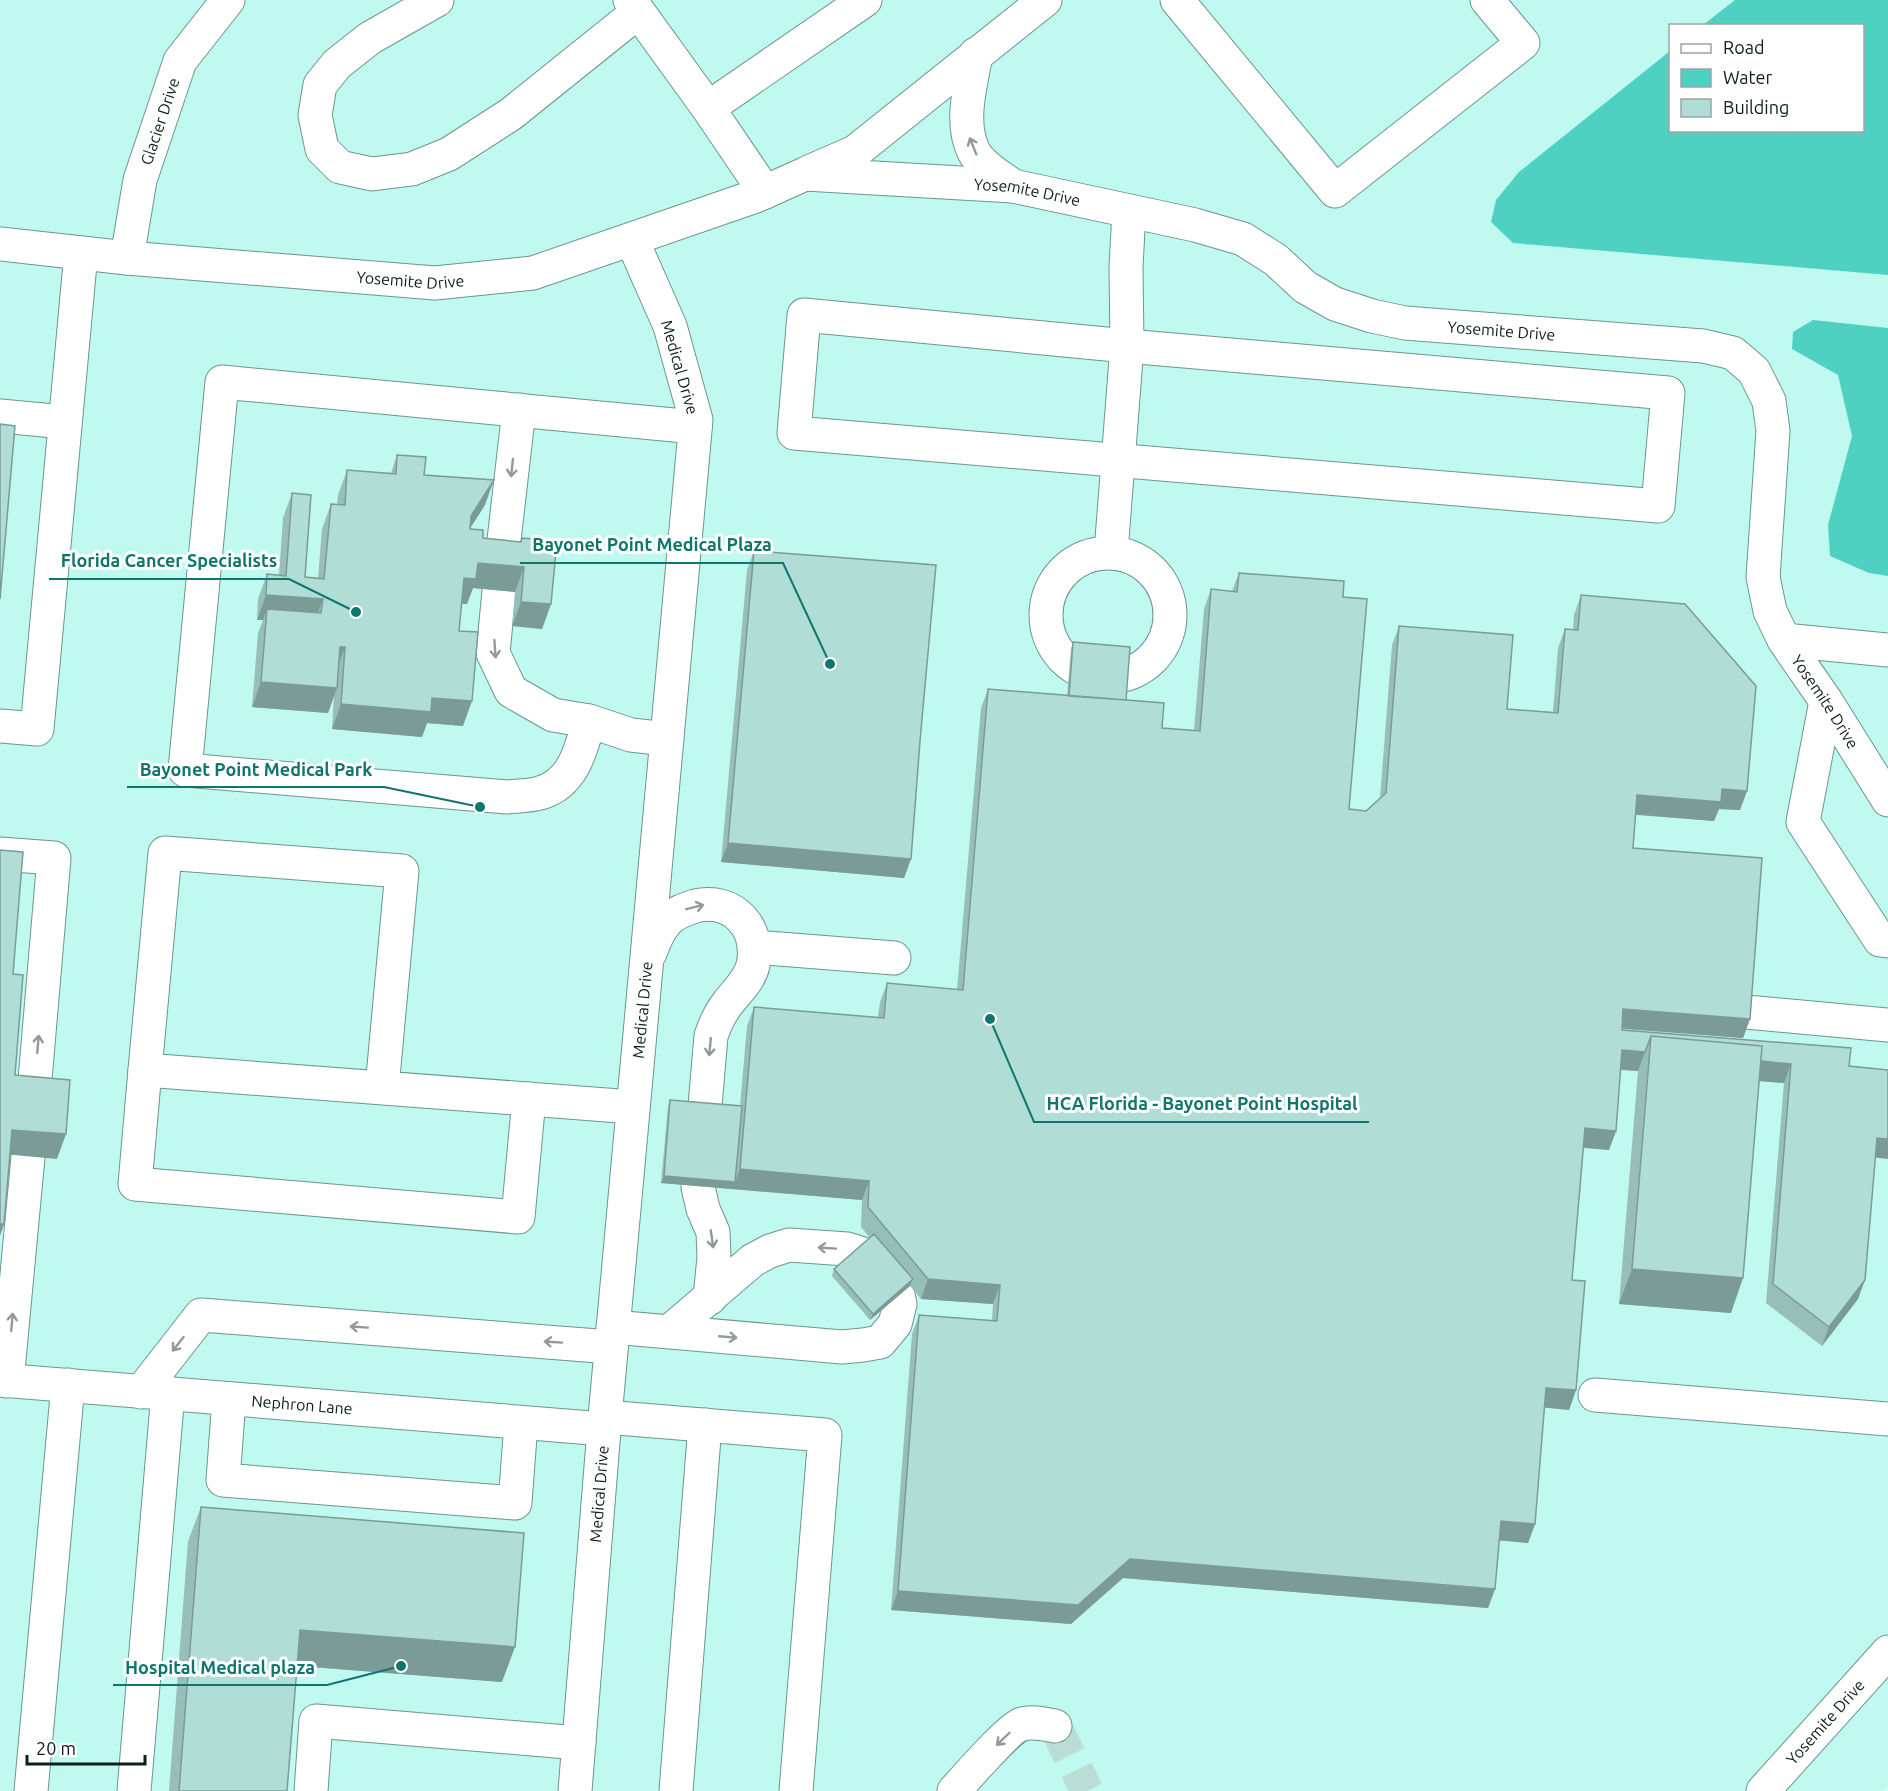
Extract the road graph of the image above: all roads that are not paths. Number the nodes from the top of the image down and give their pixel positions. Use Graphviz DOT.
graph roads {
  1 [pos="228,0"];
  2 [pos="437,0"];
  3 [pos="865,0"];
  4 [pos="1045,0"];
  5 [pos="1177,0"];
  6 [pos="1487,0"];
  7 [pos="634,6"];
  8 [pos="976,54"];
  9 [pos="708,108"];
  10 [pos="805,174"];
  11 [pos="1013,186"];
  12 [pos="765,192"];
  13 [pos="1129,211"];
  14 [pos="632,240"];
  15 [pos="0,244"];
  16 [pos="81,253"];
  17 [pos="127,258"];
  18 [pos="1128,346"];
  19 [pos="519,410"];
  20 [pos="0,416"];
  21 [pos="65,422"];
  22 [pos="695,427"];
  23 [pos="1118,461"];
  24 [pos="1111,552"];
  25 [pos="1784,640"];
  26 [pos="1888,650"];
  27 [pos="1826,701"];
  28 [pos="589,721"];
  29 [pos="0,726"];
  30 [pos="667,739"];
  31 [pos="1888,800"];
  32 [pos="0,854"];
  33 [pos="1888,941"];
  34 [pos="754,947"];
  35 [pos="894,957"];
  36 [pos="646,963"];
  37 [pos="1746,1012"];
  38 [pos="1888,1026"];
  39 [pos="145,1070"];
  40 [pos="382,1088"];
  41 [pos="529,1099"];
  42 [pos="33,1103"];
  43 [pos="633,1107"];
  44 [pos="28,1157"];
  45 [pos="710,1298"];
  46 [pos="670,1332"];
  47 [pos="612,1337"];
  48 [pos="3,1380"];
  49 [pos="68,1385"];
  50 [pos="155,1393"];
  51 [pos="1595,1395"];
  52 [pos="229,1399"];
  53 [pos="1888,1419"];
  54 [pos="522,1423"];
  55 [pos="604,1423"];
  56 [pos="705,1425"];
  57 [pos="1888,1652"];
  58 [pos="1055,1725"];
  59 [pos="579,1743"];
  60 [pos="31,1791"];
  61 [pos="134,1791"];
  62 [pos="311,1791"];
  63 [pos="575,1791"];
  64 [pos="676,1791"];
  65 [pos="796,1791"];
  66 [pos="954,1791"];
  67 [pos="1763,1791"];
  1 -- 17 [label="street, Glacier Drive"];
  2 -- 7 [label="street"];
  3 -- 9 [label="street"];
  4 -- 8 [label="street, Yosemite Drive"];
  5 -- 6 [label="street"];
  7 -- 9 [label="street"];
  8 -- 10 [label="street, Yosemite Drive"];
  11 -- 8 [label="street, one-way"];
  9 -- 12 [label="street"];
  10 -- 11 [label="street, Yosemite Drive"];
  10 -- 12 [label="street, Yosemite Drive"];
  11 -- 13 [label="street, Yosemite Drive"];
  12 -- 14 [label="street, Yosemite Drive"];
  13 -- 18 [label="street"];
  13 -- 25 [label="street, Yosemite Drive"];
  14 -- 17 [label="street, Yosemite Drive"];
  14 -- 22 [label="street, Medical Drive"];
  15 -- 16 [label="street, Yosemite Drive"];
  16 -- 17 [label="street, Yosemite Drive"];
  16 -- 21 [label="street"];
  18 -- 23 [label="street"];
  18 -- 23 [label="street"];
  18 -- 23 [label="street"];
  19 -- 22 [label="street"];
  19 -- 28 [label="street, one-way"];
  19 -- 28 [label="street"];
  20 -- 21 [label="street"];
  21 -- 29 [label="street"];
  22 -- 30 [label="street, Medical Drive"];
  23 -- 24 [label="street"];
  25 -- 26 [label="street"];
  25 -- 27 [label="street, Yosemite Drive"];
  27 -- 31 [label="street, Yosemite Drive"];
  27 -- 33 [label="street"];
  28 -- 30 [label="street"];
  30 -- 36 [label="street, Medical Drive"];
  42 -- 32 [label="street, one-way"];
  34 -- 35 [label="street"];
  36 -- 34 [label="street, one-way"];
  34 -- 45 [label="street, one-way"];
  36 -- 43 [label="street, Medical Drive"];
  37 -- 38 [label="street"];
  39 -- 40 [label="street"];
  39 -- 40 [label="street"];
  39 -- 41 [label="street"];
  40 -- 41 [label="street"];
  41 -- 43 [label="street"];
  43 -- 47 [label="street, Medical Drive"];
  48 -- 44 [label="street, one-way"];
  45 -- 46 [label="street"];
  46 -- 45 [label="street, one-way"];
  46 -- 47 [label="street"];
  47 -- 50 [label="street, one-way"];
  47 -- 55 [label="street, Medical Drive"];
  48 -- 49 [label="street, Nephron Lane"];
  49 -- 50 [label="street, Nephron Lane"];
  49 -- 60 [label="street"];
  50 -- 52 [label="street, Nephron Lane"];
  50 -- 61 [label="street"];
  51 -- 53 [label="street"];
  52 -- 54 [label="street, Nephron Lane"];
  52 -- 54 [label="street"];
  54 -- 55 [label="street, Nephron Lane"];
  55 -- 56 [label="street, Nephron Lane"];
  55 -- 59 [label="street, Medical Drive"];
  56 -- 64 [label="street"];
  56 -- 65 [label="street, Nephron Lane"];
  57 -- 67 [label="street, Yosemite Drive"];
  58 -- 66 [label="street, one-way"];
  59 -- 62 [label="street"];
  59 -- 63 [label="street, Medical Drive"];
}
